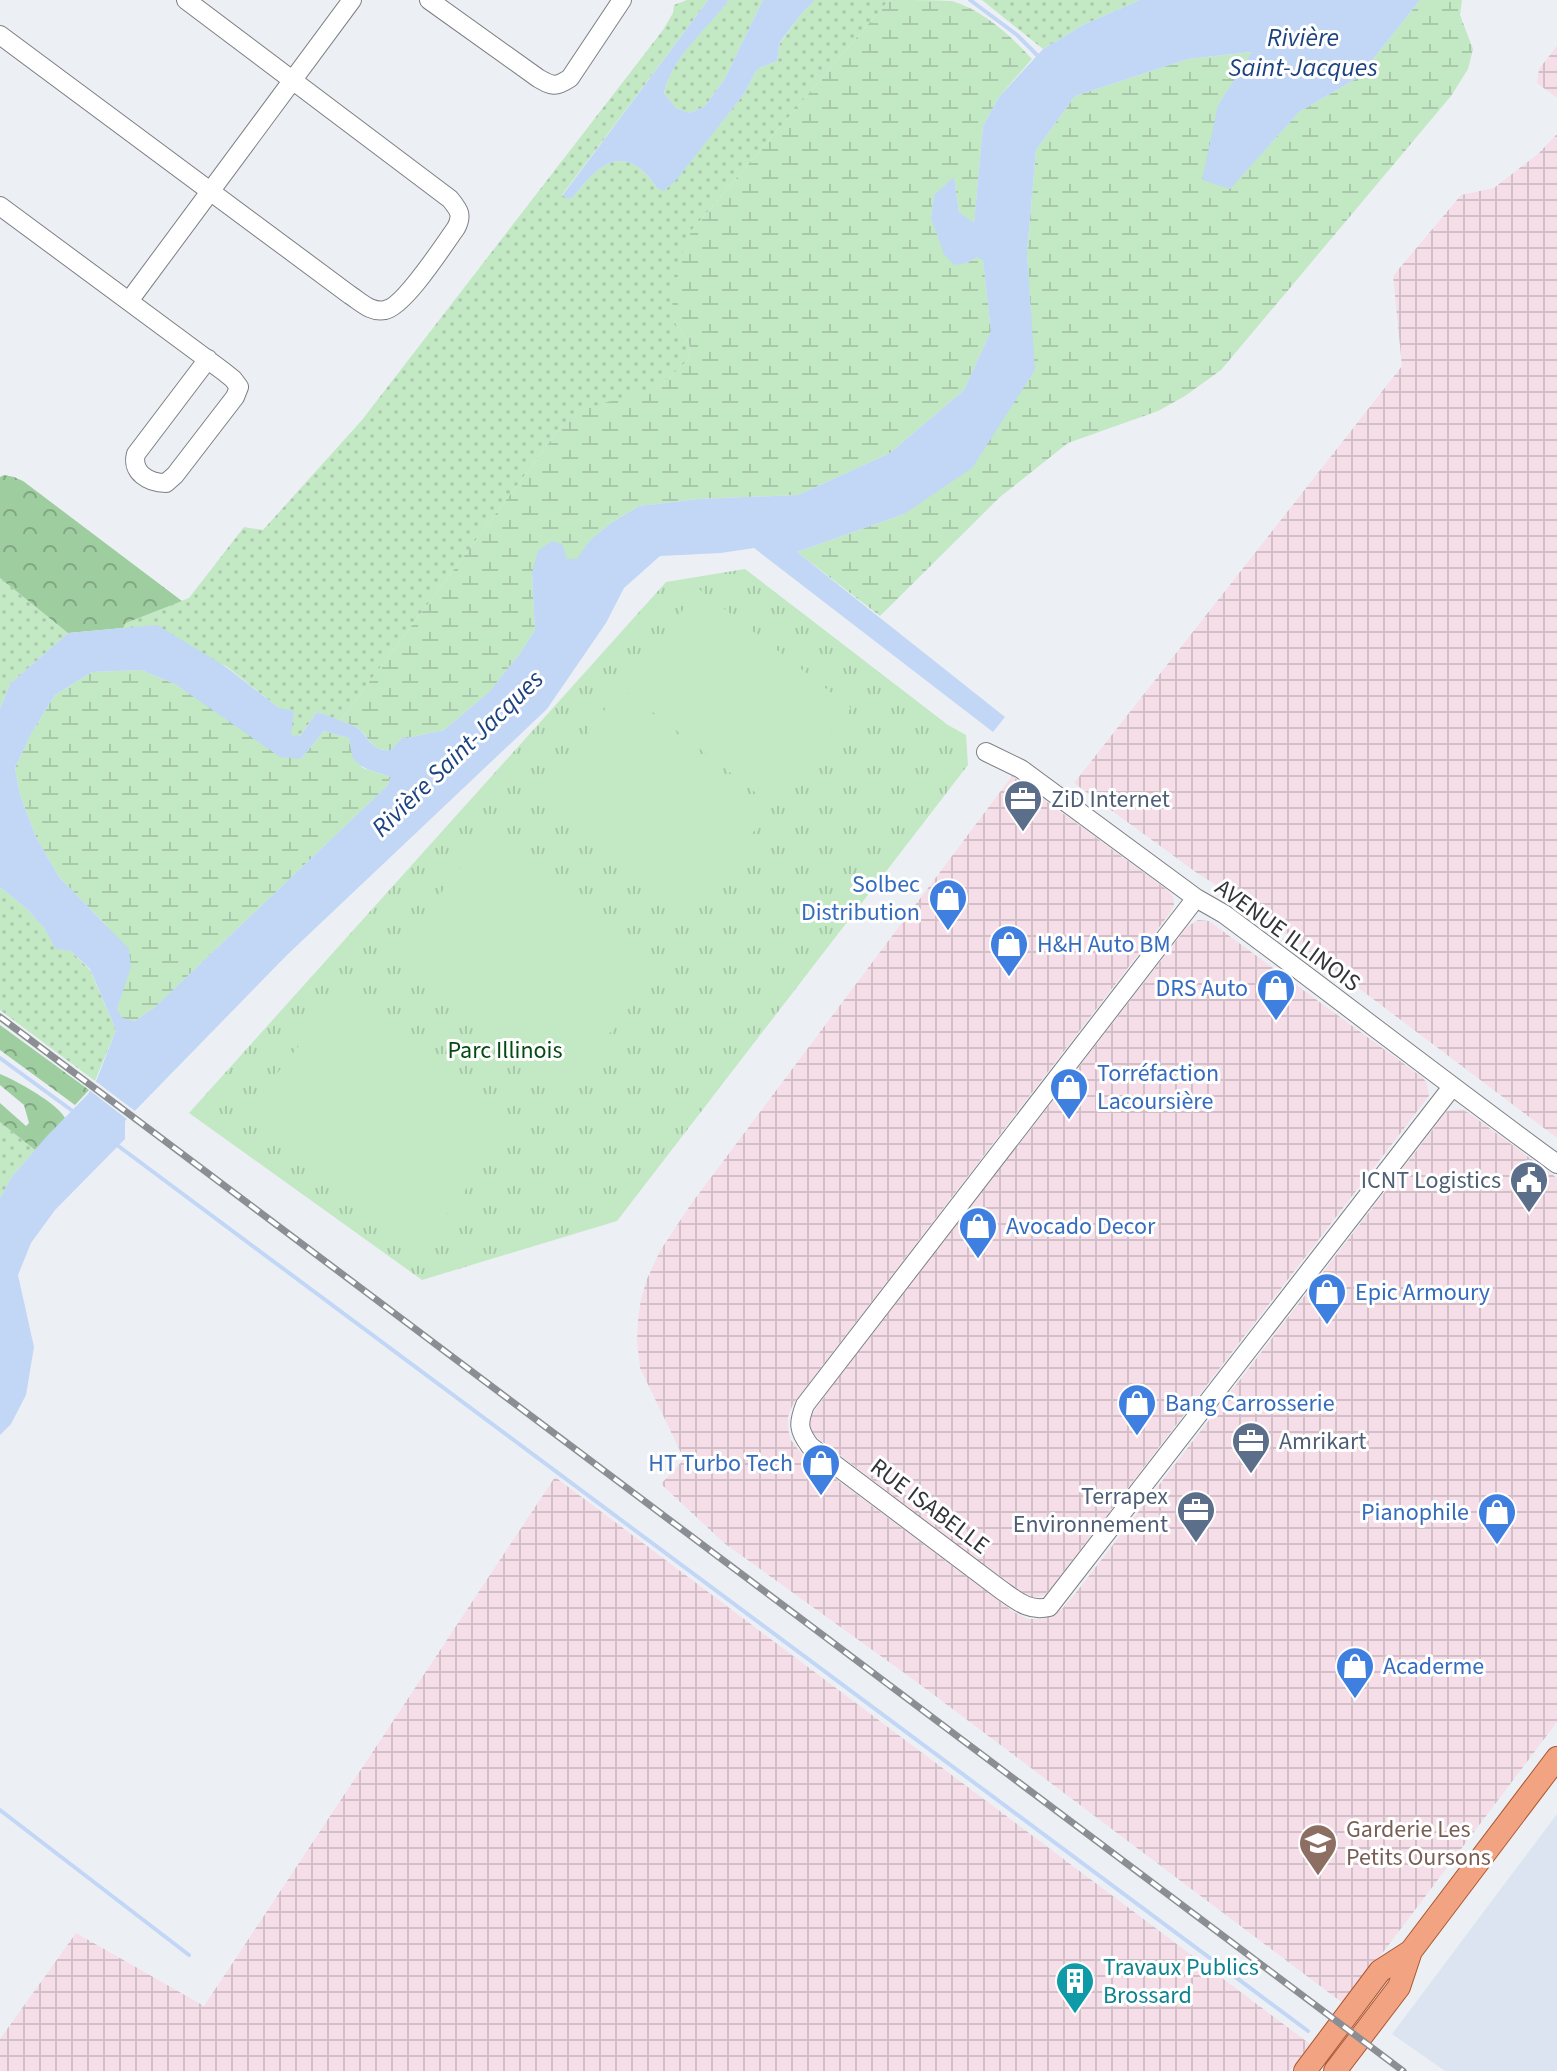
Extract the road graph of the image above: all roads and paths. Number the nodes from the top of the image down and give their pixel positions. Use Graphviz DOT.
graph roads {
  1 [pos="186,0"];
  2 [pos="352,0"];
  3 [pos="429,0"];
  4 [pos="622,0"];
  5 [pos="0,35"];
  6 [pos="293,80"];
  7 [pos="210,191"];
  8 [pos="0,206"];
  9 [pos="129,301"];
  10 [pos="208,359"];
  11 [pos="986,752"];
  12 [pos="1196,898"];
  13 [pos="1452,1087"];
  14 [pos="1557,1164"];
  15 [pos="1557,1758"];
  16 [pos="1411,1951"];
  17 [pos="1305,2071"];
  18 [pos="1335,2071"];
  1 -- 6 [label="street"];
  2 -- 6 [label="street"];
  3 -- 4 [label="street"];
  5 -- 7 [label="street"];
  6 -- 7 [label="street"];
  6 -- 7 [label="street"];
  7 -- 9 [label="street"];
  8 -- 9 [label="street"];
  9 -- 10 [label="street"];
  10 -- 10 [label="street"];
  11 -- 12 [label="street, AVENUE ILLINOIS"];
  12 -- 13 [label="street, AVENUE ILLINOIS"];
  12 -- 13 [label="street, RUE ISABELLE"];
  13 -- 14 [label="street, AVENUE ILLINOIS"];
  15 -- 16 [label="main road"];
  16 -- 17 [label="main road"];
  16 -- 18 [label="main road"];
}
